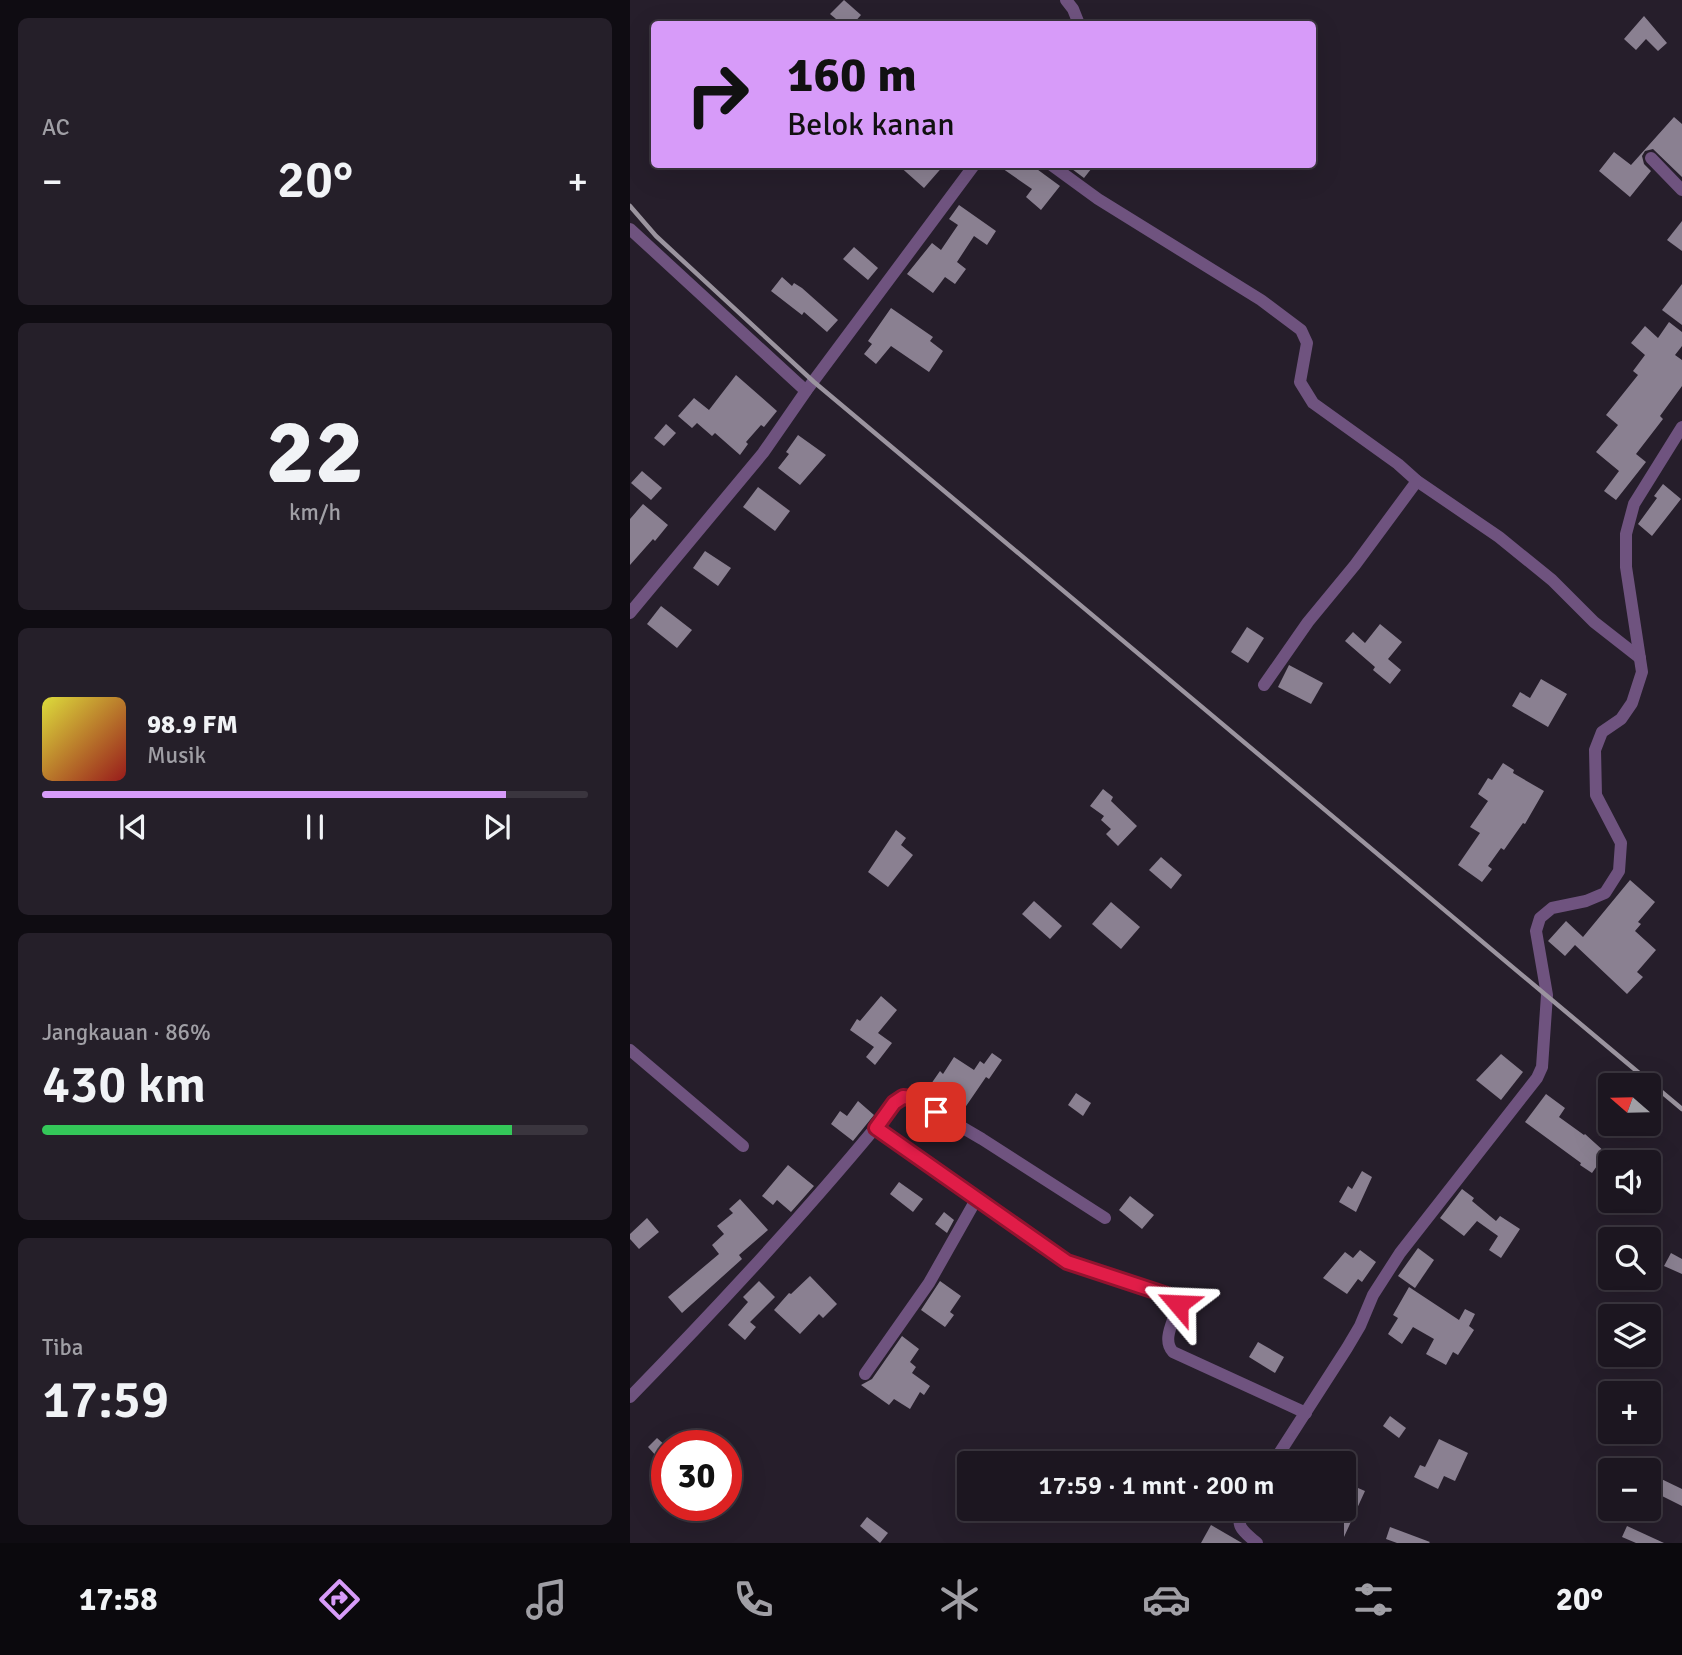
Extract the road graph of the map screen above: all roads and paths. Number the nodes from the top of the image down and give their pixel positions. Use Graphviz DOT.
graph roads {
  1 [pos="1066,0"];
  2 [pos="1078,21"];
  3 [pos="1651,158"];
  4 [pos="972,168"];
  5 [pos="1055,168"];
  6 [pos="1682,190"];
  7 [pos="630,229"];
  8 [pos="806,391"];
  9 [pos="1682,427"];
  10 [pos="1417,481"];
  11 [pos="630,613"];
  12 [pos="1640,658"];
  13 [pos="1264,685"];
  14 [pos="630,1050"];
  15 [pos="876,1128"];
  16 [pos="743,1146"];
  17 [pos="977,1198"];
  18 [pos="1105,1218"];
  19 [pos="865,1374"];
  20 [pos="630,1397"];
  21 [pos="1306,1413"];
  22 [pos="1281,1451"];
  23 [pos="1238,1521"];
  24 [pos="1257,1543"];
  1 -- 2 [label="street"];
  3 -- 6 [label="street"];
  4 -- 8 [label="street"];
  5 -- 10 [label="street"];
  7 -- 8 [label="street"];
  8 -- 11 [label="street"];
  9 -- 12 [label="street"];
  10 -- 12 [label="street"];
  10 -- 13 [label="street"];
  12 -- 21 [label="street"];
  14 -- 16 [label="street"];
  15 -- 17 [label="street"];
  15 -- 18 [label="street"];
  15 -- 20 [label="street"];
  17 -- 19 [label="street"];
  17 -- 21 [label="street"];
  21 -- 22 [label="street"];
  23 -- 24 [label="street"];
}
